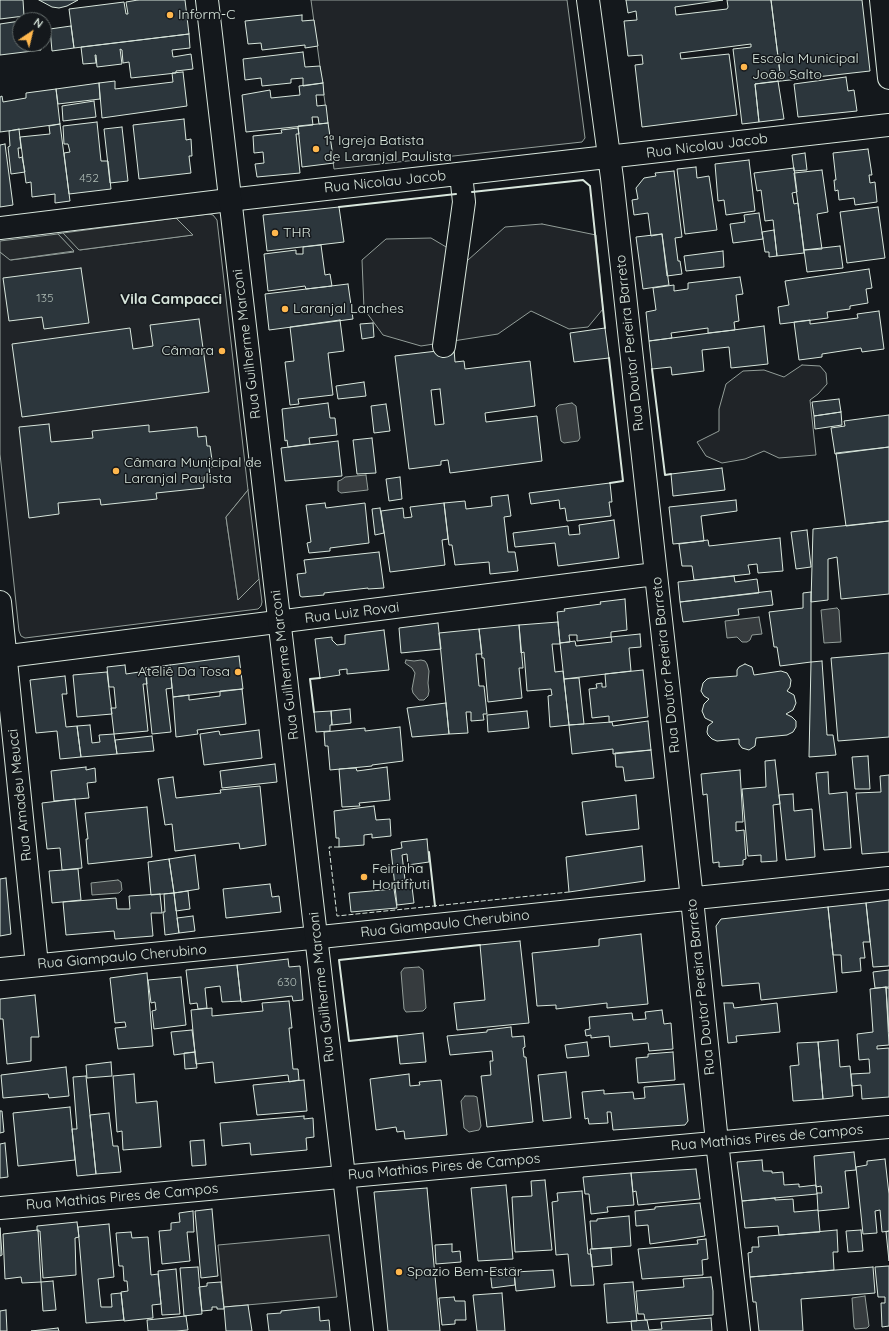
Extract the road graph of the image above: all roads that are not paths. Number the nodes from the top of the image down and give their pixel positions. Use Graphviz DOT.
graph roads {
  1 [pos="207,0"];
  2 [pos="588,0"];
  3 [pos="880,0"];
  4 [pos="889,78"];
  5 [pos="889,125"];
  6 [pos="609,157"];
  7 [pos="461,174"];
  8 [pos="229,200"];
  9 [pos="0,228"];
  10 [pos="444,346"];
  11 [pos="655,574"];
  12 [pos="0,602"];
  13 [pos="280,622"];
  14 [pos="3,657"];
  15 [pos="889,878"];
  16 [pos="692,899"];
  17 [pos="317,937"];
  18 [pos="37,965"];
  19 [pos="0,969"];
  20 [pos="889,1127"];
  21 [pos="717,1142"];
  22 [pos="344,1176"];
  23 [pos="0,1208"];
  24 [pos="362,1331"];
  25 [pos="739,1331"];
  1 -- 8 [label="street, Rua Guilherme Marconi"];
  2 -- 6 [label="street, Rua Doutor Pereira Barreto"];
  3 -- 4 [label="street"];
  5 -- 6 [label="street, Rua Nicolau Jacob"];
  6 -- 7 [label="street, Rua Nicolau Jacob"];
  6 -- 11 [label="street, Rua Doutor Pereira Barreto"];
  7 -- 8 [label="street, Rua Nicolau Jacob"];
  7 -- 10 [label="street"];
  8 -- 9 [label="street, Rua Nicolau Jacob"];
  8 -- 13 [label="street, Rua Guilherme Marconi"];
  11 -- 13 [label="street, Rua Luiz Rovai"];
  11 -- 16 [label="street, Rua Doutor Pereira Barreto"];
  12 -- 14 [label="street, Rua Amadeu Meucci"];
  13 -- 14 [label="street, Rua Luiz Rovai"];
  13 -- 17 [label="street, Rua Guilherme Marconi"];
  14 -- 18 [label="street, Rua Amadeu Meucci"];
  15 -- 16 [label="street, Rua Giampaulo Cherubino"];
  16 -- 17 [label="street, Rua Giampaulo Cherubino"];
  16 -- 21 [label="street, Rua Doutor Pereira Barreto"];
  17 -- 18 [label="street, Rua Giampaulo Cherubino"];
  17 -- 22 [label="street, Rua Guilherme Marconi"];
  18 -- 19 [label="street, Rua Giampaulo Cherubino"];
  20 -- 21 [label="street, Rua Mathias Pires de Campos"];
  21 -- 22 [label="street, Rua Mathias Pires de Campos"];
  21 -- 25 [label="street, Rua Doutor Pereira Barreto"];
  22 -- 23 [label="street, Rua Mathias Pires de Campos"];
  22 -- 24 [label="street, Rua Guilherme Marconi"];
}
